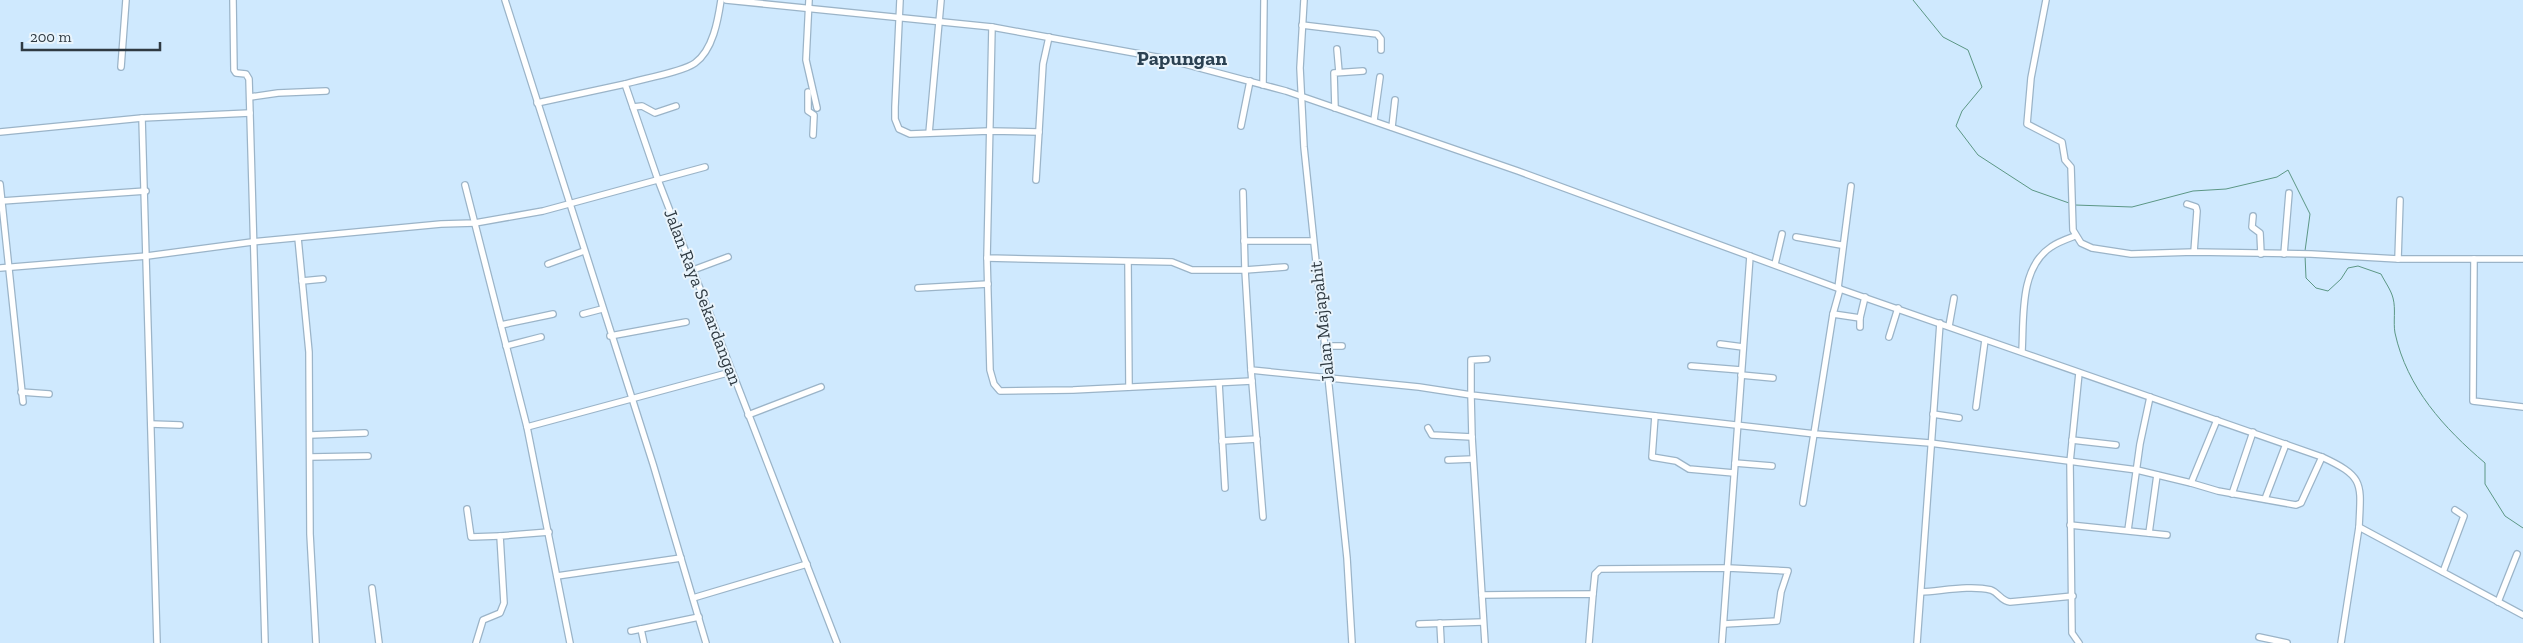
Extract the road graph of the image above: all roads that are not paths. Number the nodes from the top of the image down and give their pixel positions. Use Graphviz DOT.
graph roads {
  1 [pos="126,0"];
  2 [pos="233,0"];
  3 [pos="505,0"];
  4 [pos="721,0"];
  5 [pos="726,0"];
  6 [pos="809,0"];
  7 [pos="900,0"];
  8 [pos="941,0"];
  9 [pos="1264,0"];
  10 [pos="1304,0"];
  11 [pos="2046,0"];
  12 [pos="809,8"];
  13 [pos="900,17"];
  14 [pos="940,21"];
  15 [pos="1302,26"];
  16 [pos="992,27"];
  17 [pos="1049,37"];
  18 [pos="1337,49"];
  19 [pos="1381,50"];
  20 [pos="121,67"];
  21 [pos="1363,71"];
  22 [pos="1338,72"];
  23 [pos="1380,77"];
  24 [pos="1250,81"];
  25 [pos="625,84"];
  26 [pos="1263,85"];
  27 [pos="326,91"];
  28 [pos="808,92"];
  29 [pos="250,96"];
  30 [pos="1302,96"];
  31 [pos="1395,100"];
  32 [pos="537,103"];
  33 [pos="676,106"];
  34 [pos="633,107"];
  35 [pos="817,108"];
  36 [pos="1335,108"];
  37 [pos="250,112"];
  38 [pos="142,118"];
  39 [pos="1374,120"];
  40 [pos="1241,126"];
  41 [pos="1392,127"];
  42 [pos="989,131"];
  43 [pos="0,132"];
  44 [pos="1039,132"];
  45 [pos="929,133"];
  46 [pos="813,135"];
  47 [pos="705,167"];
  48 [pos="658,180"];
  49 [pos="1036,180"];
  50 [pos="0,184"];
  51 [pos="465,185"];
  52 [pos="1851,186"];
  53 [pos="146,191"];
  54 [pos="1244,192"];
  55 [pos="2289,193"];
  56 [pos="2400,200"];
  57 [pos="2,201"];
  58 [pos="569,204"];
  59 [pos="2187,204"];
  60 [pos="2253,216"];
  61 [pos="476,223"];
  62 [pos="1782,234"];
  63 [pos="2075,236"];
  64 [pos="1796,237"];
  65 [pos="298,238"];
  66 [pos="1244,241"];
  67 [pos="1314,241"];
  68 [pos="252,242"];
  69 [pos="1841,245"];
  70 [pos="584,251"];
  71 [pos="2194,252"];
  72 [pos="2260,254"];
  73 [pos="2284,254"];
  74 [pos="147,256"];
  75 [pos="1750,256"];
  76 [pos="728,257"];
  77 [pos="987,258"];
  78 [pos="2398,259"];
  79 [pos="2474,259"];
  80 [pos="2523,259"];
  81 [pos="1128,262"];
  82 [pos="548,264"];
  83 [pos="1775,264"];
  84 [pos="9,267"];
  85 [pos="1284,267"];
  86 [pos="0,268"];
  87 [pos="692,270"];
  88 [pos="1245,270"];
  89 [pos="323,279"];
  90 [pos="302,281"];
  91 [pos="988,284"];
  92 [pos="918,288"];
  93 [pos="1839,288"];
  94 [pos="1865,297"];
  95 [pos="1954,298"];
  96 [pos="1898,308"];
  97 [pos="602,309"];
  98 [pos="553,314"];
  99 [pos="583,314"];
  100 [pos="1833,314"];
  101 [pos="1860,318"];
  102 [pos="686,322"];
  103 [pos="1940,323"];
  104 [pos="501,325"];
  105 [pos="1949,326"];
  106 [pos="1860,327"];
  107 [pos="610,336"];
  108 [pos="541,337"];
  109 [pos="1889,337"];
  110 [pos="1986,340"];
  111 [pos="1720,344"];
  112 [pos="506,346"];
  113 [pos="1324,346"];
  114 [pos="1342,346"];
  115 [pos="1743,347"];
  116 [pos="2022,352"];
  117 [pos="1487,359"];
  118 [pos="1692,366"];
  119 [pos="1251,370"];
  120 [pos="731,372"];
  121 [pos="1741,373"];
  122 [pos="2080,373"];
  123 [pos="1327,377"];
  124 [pos="1773,378"];
  125 [pos="1252,381"];
  126 [pos="1219,382"];
  127 [pos="821,387"];
  128 [pos="1129,387"];
  129 [pos="21,392"];
  130 [pos="49,394"];
  131 [pos="1471,395"];
  132 [pos="2150,397"];
  133 [pos="632,398"];
  134 [pos="23,402"];
  135 [pos="1976,407"];
  136 [pos="2523,407"];
  137 [pos="1933,414"];
  138 [pos="748,415"];
  139 [pos="1655,416"];
  140 [pos="1959,418"];
  141 [pos="2217,420"];
  142 [pos="151,424"];
  143 [pos="180,425"];
  144 [pos="1738,425"];
  145 [pos="526,427"];
  146 [pos="1428,428"];
  147 [pos="2253,432"];
  148 [pos="365,433"];
  149 [pos="1815,434"];
  150 [pos="310,435"];
  151 [pos="1472,437"];
  152 [pos="1257,439"];
  153 [pos="2072,440"];
  154 [pos="1222,441"];
  155 [pos="1930,444"];
  156 [pos="2286,444"];
  157 [pos="2116,445"];
  158 [pos="368,456"];
  159 [pos="310,457"];
  160 [pos="2322,457"];
  161 [pos="1473,459"];
  162 [pos="1448,460"];
  163 [pos="2070,462"];
  164 [pos="1735,464"];
  165 [pos="1772,466"];
  166 [pos="2137,470"];
  167 [pos="1734,474"];
  168 [pos="2156,474"];
  169 [pos="2191,483"];
  170 [pos="1225,488"];
  171 [pos="2232,494"];
  172 [pos="2265,499"];
  173 [pos="1803,503"];
  174 [pos="467,510"];
  175 [pos="2455,510"];
  176 [pos="1263,517"];
  177 [pos="2070,525"];
  178 [pos="2359,527"];
  179 [pos="2128,530"];
  180 [pos="548,532"];
  181 [pos="2149,533"];
  182 [pos="2168,535"];
  183 [pos="500,536"];
  184 [pos="2517,554"];
  185 [pos="681,558"];
  186 [pos="807,564"];
  187 [pos="1728,568"];
  188 [pos="2443,572"];
  189 [pos="557,576"];
  190 [pos="372,588"];
  191 [pos="1921,592"];
  192 [pos="1594,594"];
  193 [pos="1482,595"];
  194 [pos="2073,596"];
  195 [pos="693,598"];
  196 [pos="2498,602"];
  197 [pos="2523,615"];
  198 [pos="699,617"];
  199 [pos="1483,622"];
  200 [pos="1440,623"];
  201 [pos="1419,624"];
  202 [pos="1724,624"];
  203 [pos="640,629"];
  204 [pos="631,631"];
  205 [pos="2259,637"];
  206 [pos="2267,641"];
  207 [pos="1441,642"];
  208 [pos="158,643"];
  209 [pos="265,643"];
  210 [pos="316,643"];
  211 [pos="379,643"];
  212 [pos="476,643"];
  213 [pos="570,643"];
  214 [pos="644,643"];
  215 [pos="706,643"];
  216 [pos="837,643"];
  217 [pos="1352,643"];
  218 [pos="1485,643"];
  219 [pos="1589,643"];
  220 [pos="1722,643"];
  221 [pos="1916,643"];
  222 [pos="2079,643"];
  223 [pos="2287,643"];
  224 [pos="2341,643"];
  1 -- 20 [label="street"];
  2 -- 29 [label="street"];
  3 -- 32 [label="street"];
  4 -- 25 [label="street"];
  5 -- 12 [label="street"];
  6 -- 12 [label="street"];
  7 -- 13 [label="street"];
  8 -- 14 [label="street"];
  9 -- 26 [label="street"];
  10 -- 15 [label="street, Jalan Majapahit"];
  11 -- 63 [label="street"];
  12 -- 13 [label="street"];
  12 -- 35 [label="street"];
  13 -- 14 [label="street"];
  13 -- 45 [label="street"];
  14 -- 16 [label="street"];
  14 -- 45 [label="street"];
  15 -- 19 [label="street"];
  15 -- 30 [label="street, Jalan Majapahit"];
  16 -- 17 [label="street"];
  16 -- 42 [label="street"];
  17 -- 24 [label="street"];
  17 -- 44 [label="street"];
  18 -- 22 [label="street"];
  21 -- 22 [label="street"];
  22 -- 36 [label="street"];
  23 -- 39 [label="street"];
  24 -- 26 [label="street"];
  24 -- 40 [label="street"];
  25 -- 32 [label="street"];
  25 -- 34 [label="street, Jalan Raya Sekardangan"];
  26 -- 30 [label="street"];
  27 -- 29 [label="street"];
  28 -- 46 [label="street"];
  29 -- 37 [label="street"];
  30 -- 36 [label="street"];
  30 -- 67 [label="street, Jalan Majapahit"];
  31 -- 41 [label="street"];
  32 -- 58 [label="street"];
  33 -- 34 [label="street"];
  34 -- 48 [label="street, Jalan Raya Sekardangan"];
  36 -- 39 [label="street"];
  37 -- 38 [label="street"];
  37 -- 68 [label="street"];
  38 -- 43 [label="street"];
  38 -- 53 [label="street"];
  39 -- 41 [label="street"];
  41 -- 75 [label="street"];
  42 -- 44 [label="street"];
  42 -- 45 [label="street"];
  42 -- 77 [label="street"];
  44 -- 49 [label="street"];
  47 -- 48 [label="street"];
  48 -- 58 [label="street"];
  48 -- 87 [label="street, Jalan Raya Sekardangan"];
  50 -- 57 [label="street"];
  51 -- 61 [label="street"];
  52 -- 69 [label="street"];
  53 -- 57 [label="street"];
  53 -- 74 [label="street"];
  54 -- 66 [label="street"];
  55 -- 73 [label="street"];
  56 -- 78 [label="street"];
  57 -- 84 [label="street"];
  58 -- 61 [label="street"];
  58 -- 70 [label="street"];
  59 -- 71 [label="street"];
  60 -- 72 [label="street"];
  61 -- 65 [label="street"];
  61 -- 104 [label="street"];
  62 -- 83 [label="street"];
  63 -- 71 [label="street"];
  63 -- 116 [label="street"];
  64 -- 69 [label="street"];
  65 -- 68 [label="street"];
  65 -- 90 [label="street"];
  66 -- 67 [label="street"];
  66 -- 88 [label="street"];
  67 -- 113 [label="street, Jalan Majapahit"];
  68 -- 74 [label="street"];
  68 -- 209 [label="street"];
  69 -- 93 [label="street"];
  70 -- 82 [label="street"];
  70 -- 97 [label="street"];
  71 -- 72 [label="street"];
  72 -- 73 [label="street"];
  73 -- 78 [label="street"];
  74 -- 84 [label="street"];
  74 -- 142 [label="street"];
  75 -- 83 [label="street"];
  75 -- 115 [label="street"];
  76 -- 87 [label="street"];
  77 -- 81 [label="street"];
  77 -- 91 [label="street"];
  78 -- 79 [label="street"];
  79 -- 80 [label="street"];
  79 -- 136 [label="street"];
  81 -- 88 [label="street"];
  81 -- 128 [label="street"];
  83 -- 93 [label="street"];
  84 -- 86 [label="street"];
  84 -- 129 [label="street"];
  85 -- 88 [label="street"];
  87 -- 120 [label="street, Jalan Raya Sekardangan"];
  88 -- 119 [label="street"];
  89 -- 90 [label="street"];
  90 -- 150 [label="street"];
  91 -- 92 [label="street"];
  91 -- 128 [label="street"];
  93 -- 94 [label="street"];
  93 -- 100 [label="street"];
  94 -- 96 [label="street"];
  94 -- 101 [label="street"];
  95 -- 105 [label="street"];
  96 -- 103 [label="street"];
  96 -- 109 [label="street"];
  97 -- 99 [label="street"];
  97 -- 107 [label="street"];
  98 -- 104 [label="street"];
  100 -- 101 [label="street"];
  100 -- 149 [label="street"];
  101 -- 106 [label="street"];
  102 -- 107 [label="street"];
  103 -- 105 [label="street"];
  103 -- 137 [label="street"];
  104 -- 112 [label="street"];
  105 -- 110 [label="street"];
  107 -- 133 [label="street"];
  108 -- 112 [label="street"];
  110 -- 116 [label="street"];
  110 -- 135 [label="street"];
  111 -- 115 [label="street"];
  112 -- 145 [label="street"];
  113 -- 114 [label="street"];
  113 -- 123 [label="street, Jalan Majapahit"];
  115 -- 121 [label="street"];
  116 -- 122 [label="street"];
  117 -- 131 [label="street"];
  118 -- 121 [label="street"];
  119 -- 123 [label="street"];
  119 -- 125 [label="street"];
  120 -- 133 [label="street"];
  120 -- 138 [label="street, Jalan Raya Sekardangan"];
  121 -- 124 [label="street"];
  121 -- 144 [label="street"];
  122 -- 132 [label="street"];
  122 -- 153 [label="street"];
  123 -- 131 [label="street"];
  123 -- 217 [label="street, Jalan Majapahit"];
  125 -- 126 [label="street"];
  125 -- 152 [label="street"];
  126 -- 128 [label="street"];
  126 -- 154 [label="street"];
  127 -- 138 [label="street"];
  129 -- 130 [label="street"];
  129 -- 134 [label="street"];
  131 -- 139 [label="street"];
  131 -- 151 [label="street"];
  132 -- 141 [label="street"];
  132 -- 166 [label="street"];
  133 -- 145 [label="street"];
  133 -- 185 [label="street"];
  137 -- 140 [label="street"];
  137 -- 155 [label="street"];
  138 -- 186 [label="street, Jalan Raya Sekardangan"];
  139 -- 144 [label="street"];
  139 -- 167 [label="street"];
  141 -- 147 [label="street"];
  141 -- 169 [label="street"];
  142 -- 143 [label="street"];
  142 -- 208 [label="street"];
  144 -- 149 [label="street"];
  144 -- 164 [label="street"];
  145 -- 180 [label="street"];
  146 -- 151 [label="street"];
  147 -- 156 [label="street"];
  147 -- 171 [label="street"];
  148 -- 150 [label="street"];
  149 -- 155 [label="street"];
  149 -- 173 [label="street"];
  150 -- 159 [label="street"];
  151 -- 161 [label="street"];
  152 -- 154 [label="street"];
  152 -- 176 [label="street"];
  153 -- 157 [label="street"];
  153 -- 163 [label="street"];
  154 -- 170 [label="street"];
  155 -- 163 [label="street"];
  155 -- 191 [label="street"];
  156 -- 160 [label="street"];
  156 -- 172 [label="street"];
  158 -- 159 [label="street"];
  159 -- 210 [label="street"];
  160 -- 172 [label="street"];
  160 -- 178 [label="street"];
  161 -- 162 [label="street"];
  161 -- 193 [label="street"];
  163 -- 166 [label="street"];
  163 -- 177 [label="street"];
  164 -- 165 [label="street"];
  164 -- 167 [label="street"];
  166 -- 168 [label="street"];
  166 -- 179 [label="street"];
  167 -- 187 [label="street"];
  168 -- 169 [label="street"];
  168 -- 181 [label="street"];
  169 -- 171 [label="street"];
  171 -- 172 [label="street"];
  174 -- 183 [label="street"];
  175 -- 188 [label="street"];
  177 -- 179 [label="street"];
  177 -- 194 [label="street"];
  178 -- 188 [label="street"];
  178 -- 224 [label="street"];
  179 -- 181 [label="street"];
  180 -- 183 [label="street"];
  180 -- 189 [label="street"];
  181 -- 182 [label="street"];
  183 -- 212 [label="street"];
  184 -- 196 [label="street"];
  185 -- 189 [label="street"];
  185 -- 195 [label="street"];
  186 -- 195 [label="street"];
  186 -- 216 [label="street, Jalan Raya Sekardangan"];
  187 -- 192 [label="street"];
  187 -- 202 [label="street"];
  187 -- 202 [label="street"];
  188 -- 196 [label="street"];
  189 -- 213 [label="street"];
  190 -- 211 [label="street"];
  191 -- 194 [label="street"];
  191 -- 221 [label="street"];
  192 -- 193 [label="street"];
  192 -- 219 [label="street"];
  193 -- 199 [label="street"];
  194 -- 222 [label="street"];
  195 -- 198 [label="street"];
  196 -- 197 [label="street"];
  198 -- 203 [label="street"];
  198 -- 215 [label="street"];
  199 -- 200 [label="street"];
  199 -- 218 [label="street"];
  200 -- 201 [label="street"];
  200 -- 207 [label="street"];
  202 -- 220 [label="street"];
  203 -- 204 [label="street"];
  203 -- 214 [label="street"];
  205 -- 206 [label="street"];
  206 -- 223 [label="street"];
}
